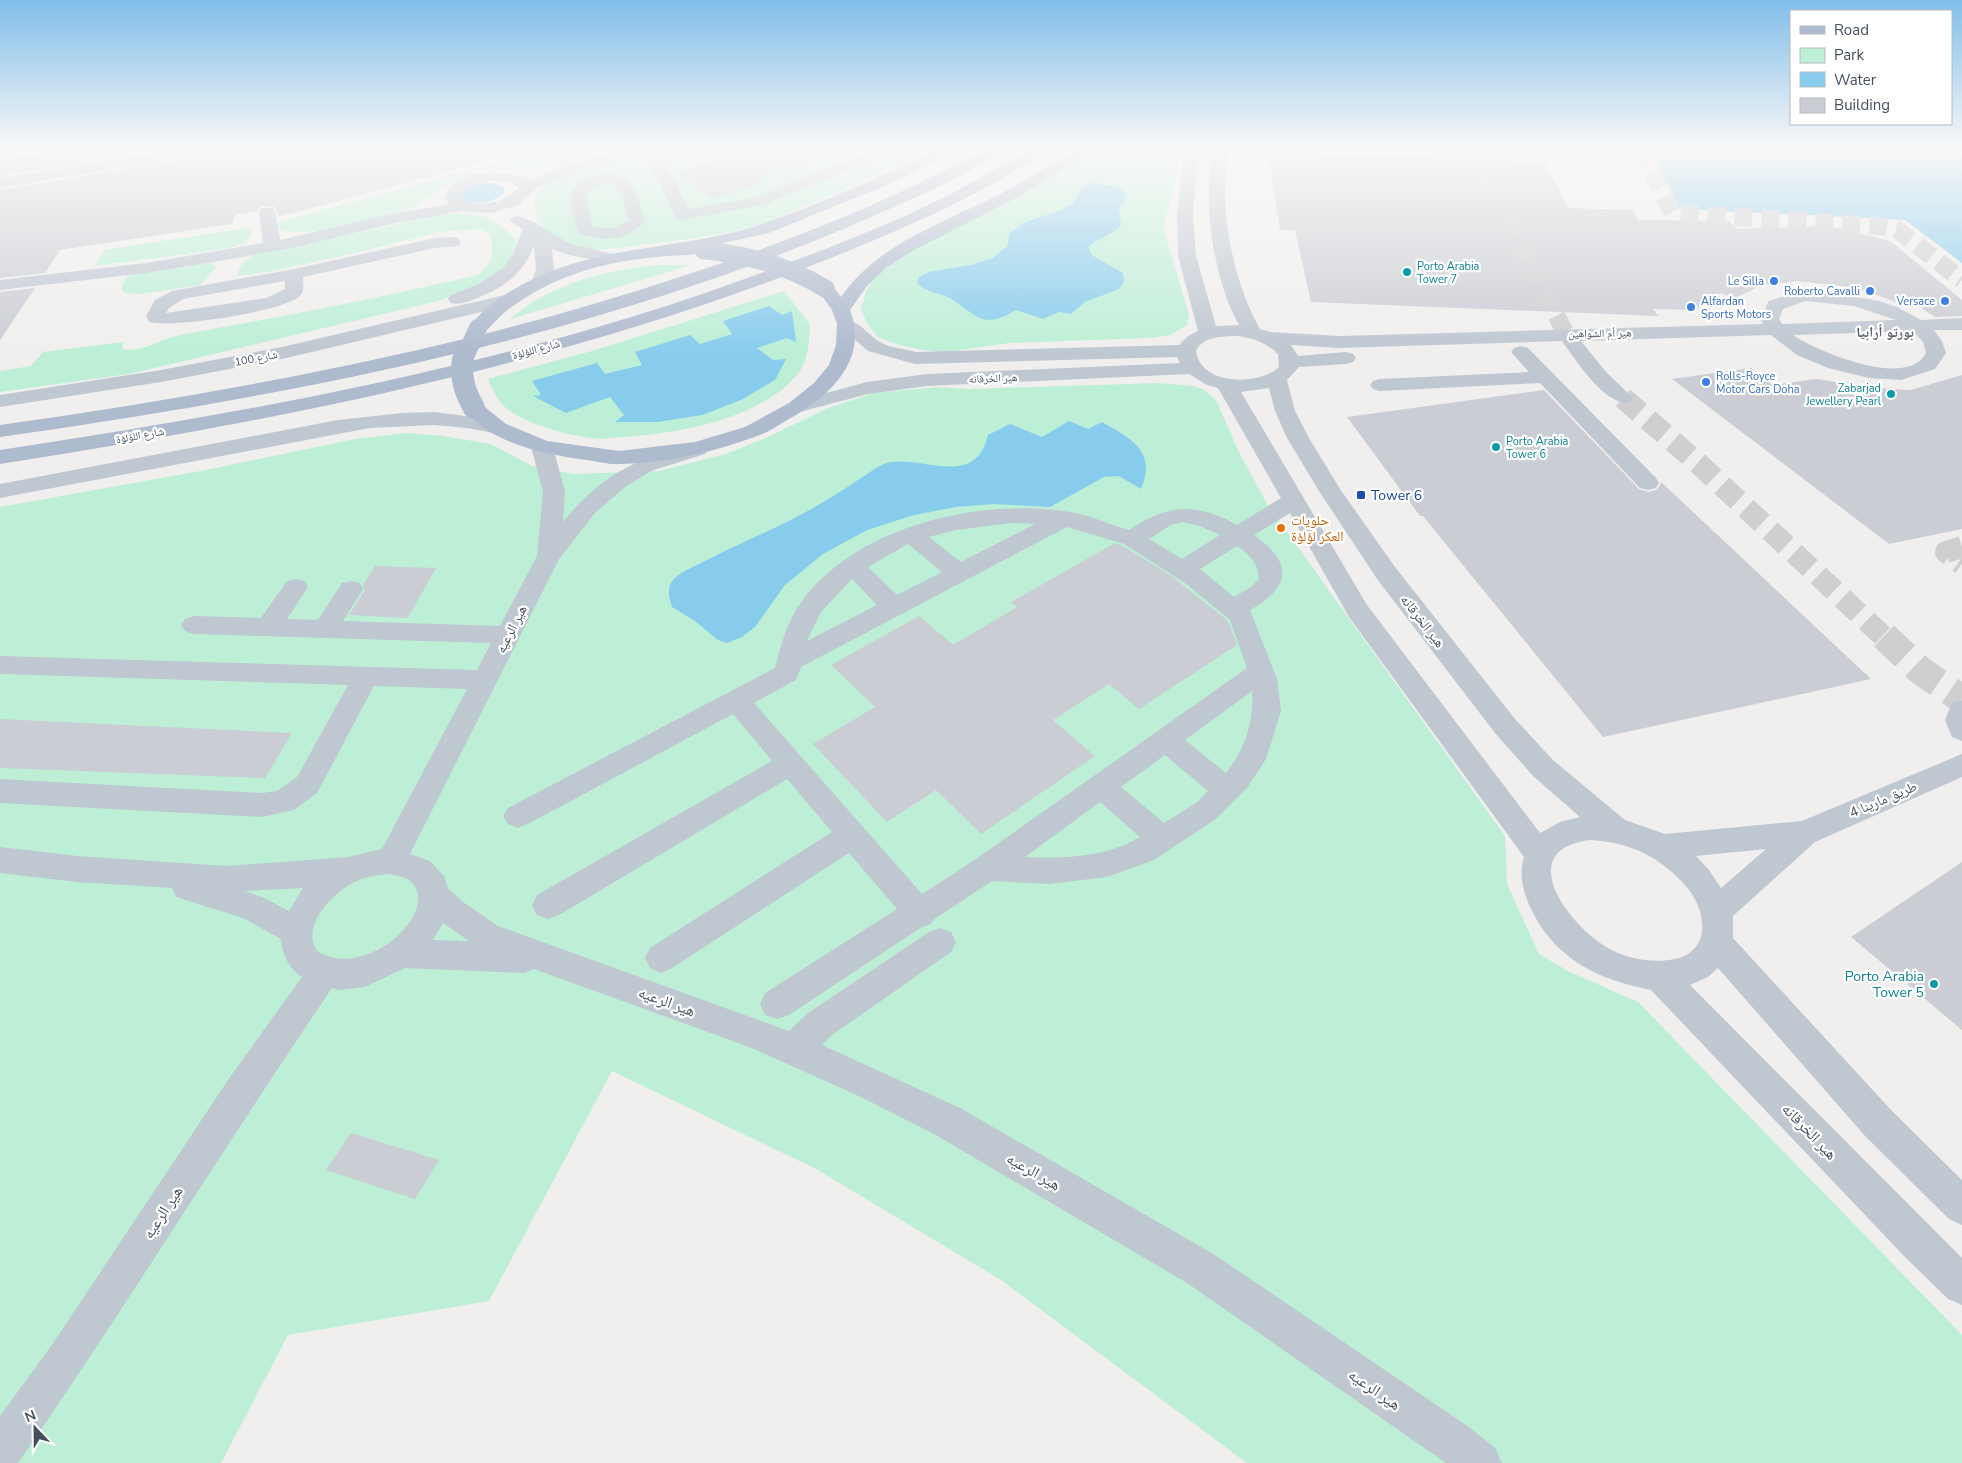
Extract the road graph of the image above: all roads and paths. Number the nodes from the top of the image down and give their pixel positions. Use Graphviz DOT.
graph roads {
  1 [pos="268,216"];
  2 [pos="395,216"];
  3 [pos="411,216"];
  4 [pos="496,216"];
  5 [pos="530,216"];
  6 [pos="795,216"];
  7 [pos="862,216"];
  8 [pos="916,216"];
  9 [pos="967,216"];
  10 [pos="1184,216"];
  11 [pos="1219,216"];
  12 [pos="387,220"];
  13 [pos="534,230"];
  14 [pos="452,242"];
  15 [pos="272,246"];
  16 [pos="671,250"];
  17 [pos="237,253"];
  18 [pos="608,258"];
  19 [pos="294,274"];
  20 [pos="541,281"];
  21 [pos="0,285"];
  22 [pos="214,288"];
  23 [pos="509,300"];
  24 [pos="844,317"];
  25 [pos="1962,324"];
  26 [pos="1774,330"];
  27 [pos="1252,332"];
  28 [pos="1208,333"];
  29 [pos="1937,333"];
  30 [pos="1270,338"];
  31 [pos="1572,341"];
  32 [pos="1791,345"];
  33 [pos="1521,352"];
  34 [pos="1190,360"];
  35 [pos="1290,362"];
  36 [pos="161,376"];
  37 [pos="1544,376"];
  38 [pos="1277,379"];
  39 [pos="1226,384"];
  40 [pos="1380,385"];
  41 [pos="1623,398"];
  42 [pos="0,401"];
  43 [pos="796,407"];
  44 [pos="499,428"];
  45 [pos="0,431"];
  46 [pos="542,447"];
  47 [pos="698,448"];
  48 [pos="0,457"];
  49 [pos="1648,483"];
  50 [pos="0,491"];
  51 [pos="1293,501"];
  52 [pos="1064,518"];
  53 [pos="910,534"];
  54 [pos="1237,536"];
  55 [pos="1132,539"];
  56 [pos="549,556"];
  57 [pos="853,566"];
  58 [pos="1181,570"];
  59 [pos="960,573"];
  60 [pos="296,587"];
  61 [pos="350,589"];
  62 [pos="894,607"];
  63 [pos="1232,609"];
  64 [pos="194,625"];
  65 [pos="268,627"];
  66 [pos="325,629"];
  67 [pos="508,635"];
  68 [pos="789,662"];
  69 [pos="0,665"];
  70 [pos="1261,671"];
  71 [pos="366,676"];
  72 [pos="485,680"];
  73 [pos="736,700"];
  74 [pos="1962,710"];
  75 [pos="1962,730"];
  76 [pos="1166,740"];
  77 [pos="790,763"];
  78 [pos="1962,765"];
  79 [pos="1101,786"];
  80 [pos="1226,790"];
  81 [pos="0,791"];
  82 [pos="518,816"];
  83 [pos="1614,829"];
  84 [pos="1805,833"];
  85 [pos="852,835"];
  86 [pos="1162,839"];
  87 [pos="1662,848"];
  88 [pos="1540,856"];
  89 [pos="0,860"];
  90 [pos="391,861"];
  91 [pos="987,868"];
  92 [pos="350,870"];
  93 [pos="146,872"];
  94 [pos="435,895"];
  95 [pos="548,905"];
  96 [pos="920,914"];
  97 [pos="1717,927"];
  98 [pos="296,932"];
  99 [pos="940,942"];
  100 [pos="403,953"];
  101 [pos="661,958"];
  102 [pos="546,959"];
  103 [pos="324,973"];
  104 [pos="1659,976"];
  105 [pos="777,1004"];
  106 [pos="793,1050"];
  107 [pos="1962,1206"];
  108 [pos="1962,1285"];
  109 [pos="0,1452"];
  110 [pos="1480,1463"];
  1 -- 15 [label="street"];
  2 -- 12 [label="street"];
  3 -- 12 [label="street"];
  4 -- 13 [label="street"];
  5 -- 13 [label="street"];
  6 -- 16 [label="main road"];
  7 -- 45 [label="main road, شارع اللؤلؤة"];
  8 -- 48 [label="main road, شارع اللؤلؤة"];
  9 -- 24 [label="main road"];
  10 -- 28 [label="street"];
  11 -- 27 [label="street"];
  12 -- 15 [label="street"];
  13 -- 18 [label="street"];
  13 -- 20 [label="street"];
  13 -- 36 [label="street"];
  14 -- 19 [label="street"];
  15 -- 17 [label="street"];
  16 -- 18 [label="main road"];
  16 -- 24 [label="main road, bridge"];
  17 -- 21 [label="street"];
  17 -- 22 [label="street"];
  18 -- 20 [label="main road"];
  19 -- 22 [label="street"];
  19 -- 22 [label="street"];
  20 -- 23 [label="main road"];
  23 -- 36 [label="street, شارع 100"];
  23 -- 44 [label="main road, bridge"];
  24 -- 34 [label="street, هير الخرقانه"];
  24 -- 43 [label="main road"];
  25 -- 29 [label="street"];
  26 -- 29 [label="street, هير أم الشواهين"];
  26 -- 29 [label="street"];
  26 -- 31 [label="street, هير أم الشواهين"];
  26 -- 32 [label="street"];
  27 -- 28 [label="street"];
  27 -- 30 [label="street"];
  28 -- 34 [label="street"];
  29 -- 32 [label="street, هير أم الشواهين"];
  29 -- 32 [label="street"];
  30 -- 31 [label="street, هير أم الشواهين"];
  30 -- 35 [label="street"];
  31 -- 32 [label="street, هير أم الشواهين"];
  31 -- 33 [label="street, هير أم الشواهين"];
  31 -- 41 [label="street"];
  33 -- 35 [label="street, هير أم الشواهين"];
  33 -- 37 [label="street"];
  34 -- 39 [label="street"];
  34 -- 43 [label="street, هير الخرقانه"];
  35 -- 38 [label="street"];
  36 -- 42 [label="street, شارع 100"];
  37 -- 40 [label="street"];
  37 -- 49 [label="street"];
  38 -- 39 [label="street"];
  38 -- 83 [label="street, هير الخرقانه"];
  39 -- 51 [label="street"];
  43 -- 47 [label="main road"];
  44 -- 46 [label="main road"];
  44 -- 50 [label="street"];
  46 -- 47 [label="main road"];
  46 -- 56 [label="street, هير الرعيه"];
  47 -- 56 [label="street, هير الرعيه"];
  51 -- 54 [label="street"];
  51 -- 88 [label="street"];
  52 -- 53 [label="street"];
  52 -- 55 [label="street"];
  52 -- 59 [label="street"];
  53 -- 57 [label="street"];
  53 -- 59 [label="street"];
  54 -- 55 [label="street"];
  54 -- 58 [label="street"];
  54 -- 63 [label="street"];
  55 -- 58 [label="street"];
  56 -- 67 [label="street, هير الرعيه"];
  57 -- 62 [label="street"];
  57 -- 68 [label="street"];
  58 -- 63 [label="street"];
  59 -- 62 [label="street"];
  60 -- 65 [label="street"];
  61 -- 66 [label="street"];
  62 -- 68 [label="street"];
  63 -- 70 [label="street"];
  64 -- 65 [label="street"];
  65 -- 66 [label="street"];
  66 -- 67 [label="street"];
  67 -- 72 [label="street, هير الرعيه"];
  68 -- 73 [label="street"];
  69 -- 71 [label="street"];
  70 -- 76 [label="street"];
  70 -- 80 [label="street"];
  71 -- 72 [label="street"];
  71 -- 81 [label="street"];
  72 -- 90 [label="street, هير الرعيه"];
  73 -- 77 [label="street"];
  73 -- 82 [label="street"];
  74 -- 75 [label="street"];
  76 -- 79 [label="street"];
  76 -- 80 [label="street"];
  77 -- 85 [label="street"];
  77 -- 95 [label="street"];
  78 -- 84 [label="street, طريق مارينا 4"];
  79 -- 86 [label="street"];
  79 -- 91 [label="street"];
  80 -- 86 [label="street"];
  83 -- 87 [label="street"];
  83 -- 88 [label="street"];
  84 -- 87 [label="street, طريق مارينا 4"];
  84 -- 97 [label="street, طريق مارينا 4"];
  85 -- 96 [label="street"];
  85 -- 101 [label="street"];
  86 -- 91 [label="street"];
  87 -- 97 [label="street"];
  88 -- 104 [label="street"];
  89 -- 93 [label="street"];
  90 -- 92 [label="street"];
  90 -- 94 [label="street"];
  91 -- 96 [label="street"];
  92 -- 93 [label="street"];
  92 -- 98 [label="street"];
  93 -- 98 [label="street"];
  94 -- 100 [label="street"];
  94 -- 102 [label="street, هير الرعيه"];
  96 -- 105 [label="street"];
  97 -- 104 [label="street"];
  97 -- 107 [label="street"];
  98 -- 103 [label="street"];
  99 -- 106 [label="street"];
  100 -- 102 [label="street, هير الرعيه"];
  100 -- 103 [label="street"];
  102 -- 106 [label="street, هير الرعيه"];
  103 -- 109 [label="street, هير الرعيه"];
  104 -- 108 [label="street, هير الخرقانه"];
  106 -- 110 [label="street, هير الرعيه"];
}
